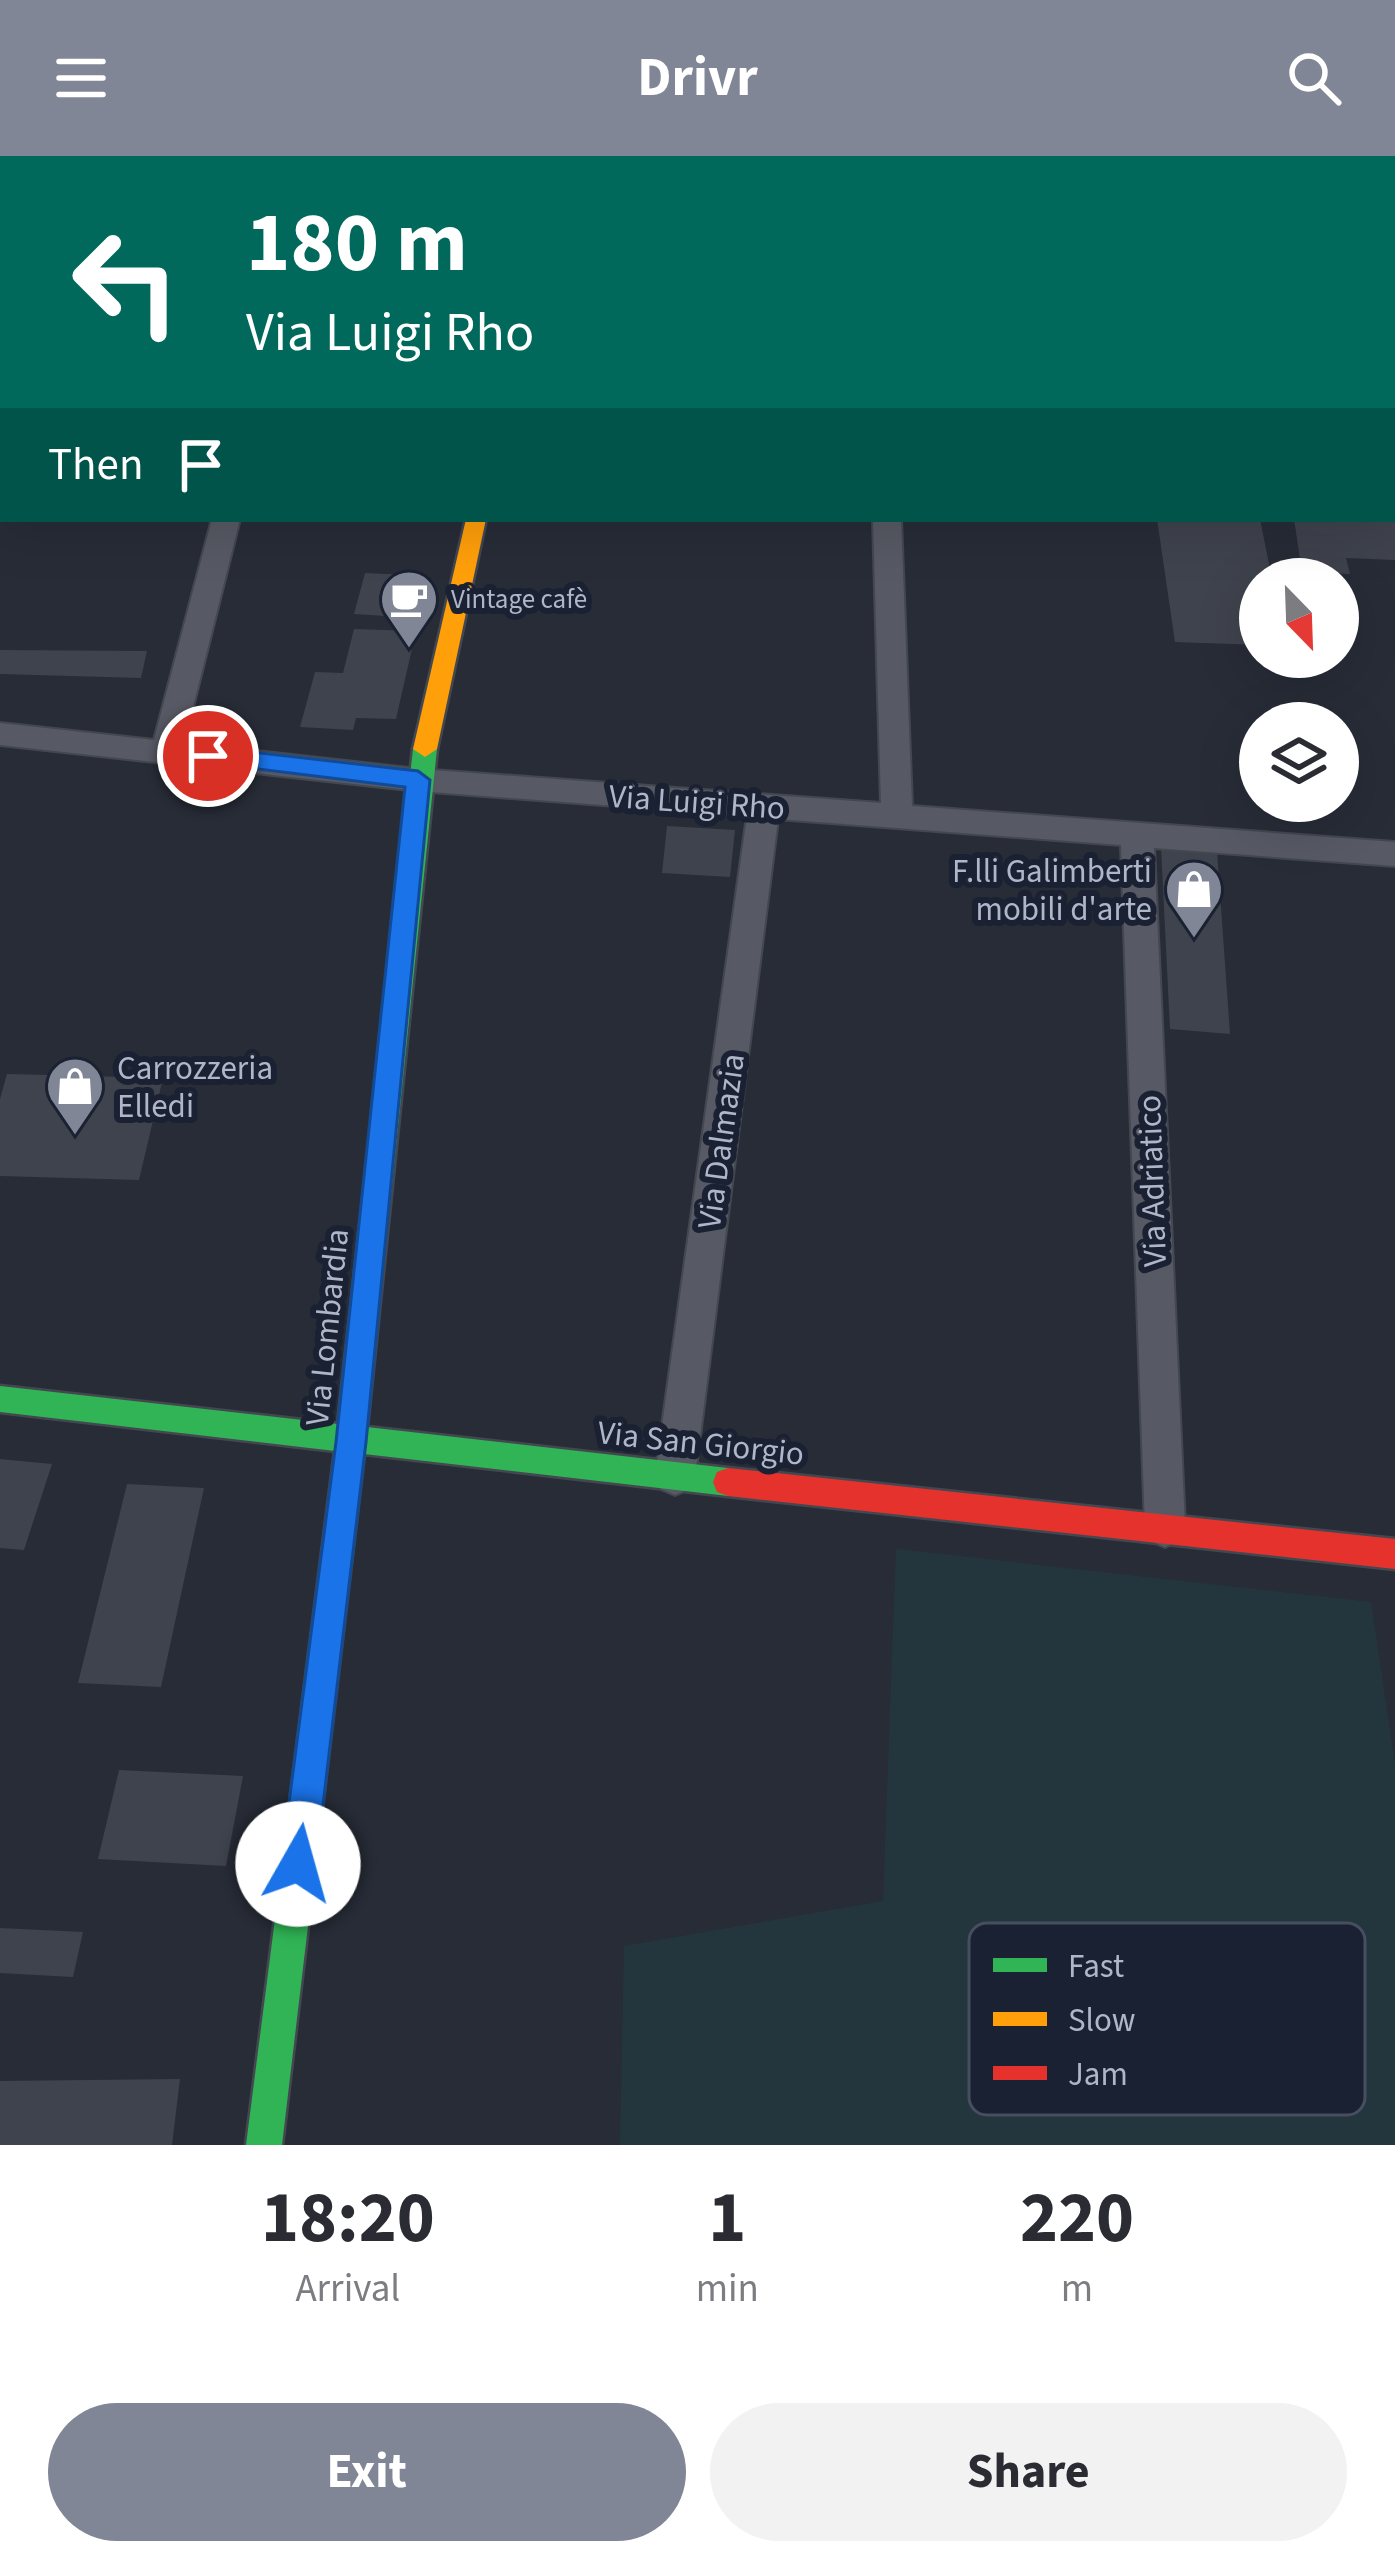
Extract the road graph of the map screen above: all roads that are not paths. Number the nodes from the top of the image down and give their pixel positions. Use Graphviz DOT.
graph roads {
  1 [pos="225,522"];
  2 [pos="475,522"];
  3 [pos="887,522"];
  4 [pos="0,734"];
  5 [pos="166,751"];
  6 [pos="418,780"];
  7 [pos="764,806"];
  8 [pos="897,817"];
  9 [pos="1136,835"];
  10 [pos="1395,854"];
  11 [pos="0,1399"];
  12 [pos="351,1442"];
  13 [pos="675,1476"];
  14 [pos="1165,1527"];
  15 [pos="1395,1554"];
  16 [pos="264,2145"];
  1 -- 5 [label="street"];
  2 -- 6 [label="street, Via Lombardia"];
  3 -- 8 [label="street"];
  4 -- 5 [label="street, Via Luigi Rho"];
  5 -- 6 [label="street, Via Luigi Rho"];
  6 -- 7 [label="street, Via Luigi Rho"];
  6 -- 12 [label="street, Via Lombardia"];
  7 -- 8 [label="street, Via Luigi Rho"];
  7 -- 13 [label="street, Via Dalmazia"];
  8 -- 9 [label="street, Via Luigi Rho"];
  9 -- 10 [label="street, Via Luigi Rho"];
  9 -- 14 [label="street, Via Adriatico"];
  11 -- 12 [label="street, Via San Giorgio"];
  12 -- 13 [label="street, Via San Giorgio"];
  12 -- 16 [label="street, Via Lombardia"];
  13 -- 14 [label="street, Via San Giorgio"];
  14 -- 15 [label="street, Via San Giorgio"];
}
